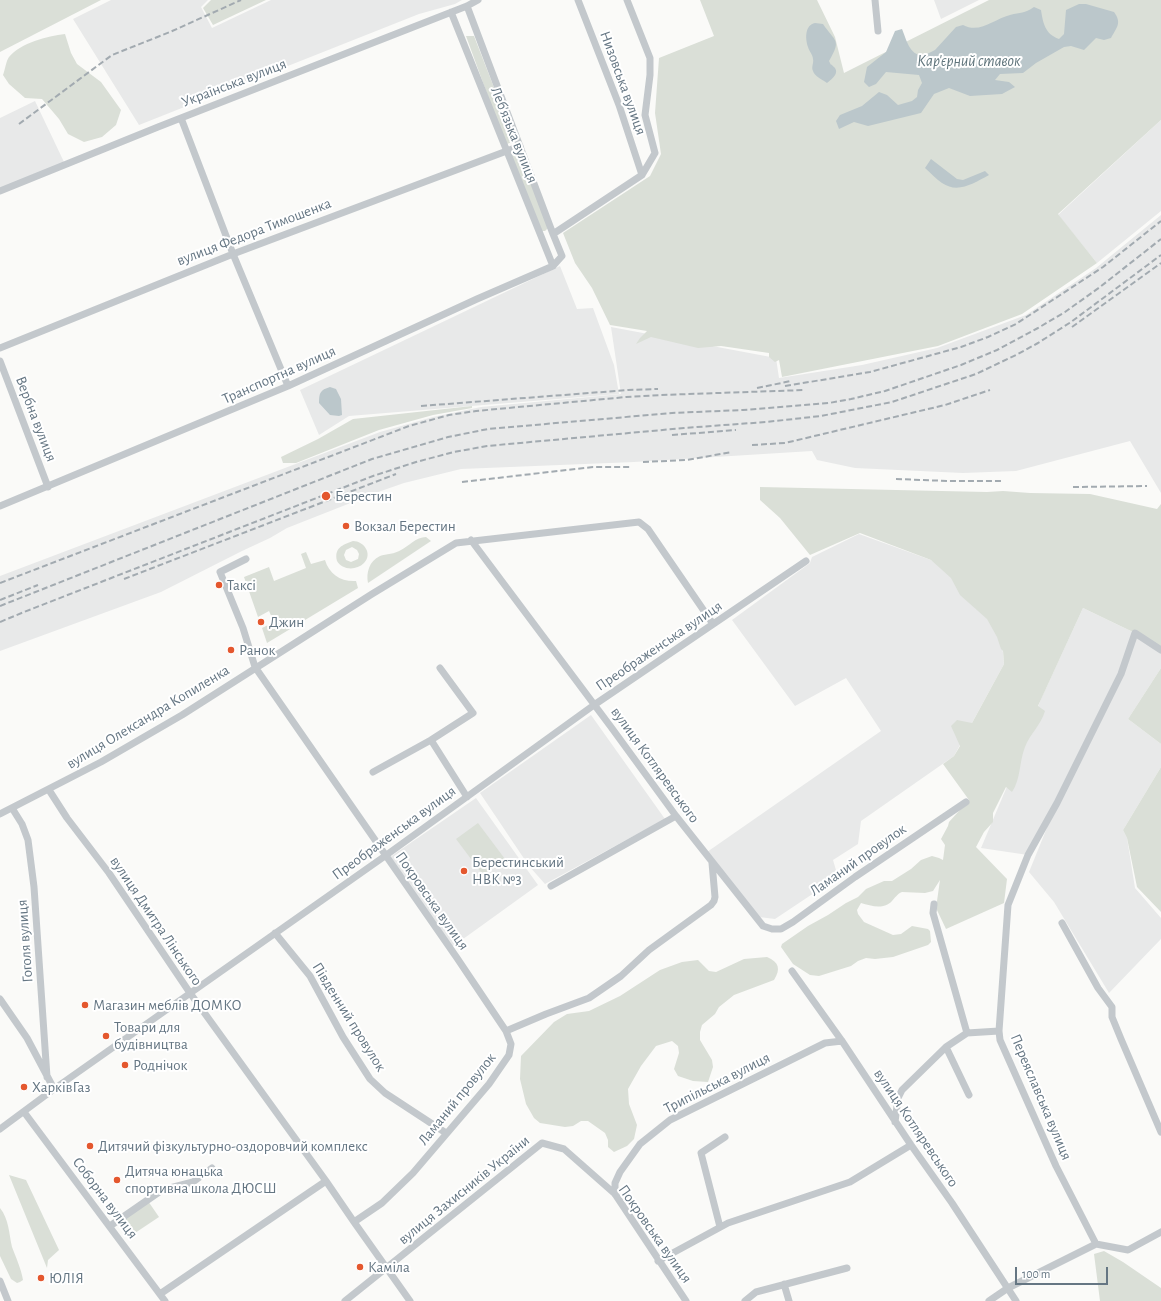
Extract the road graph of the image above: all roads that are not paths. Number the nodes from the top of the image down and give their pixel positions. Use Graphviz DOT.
graph roads {
  1 [pos="478,0"];
  2 [pos="578,0"];
  3 [pos="627,0"];
  4 [pos="876,0"];
  5 [pos="467,6"];
  6 [pos="451,12"];
  7 [pos="878,31"];
  8 [pos="181,118"];
  9 [pos="520,146"];
  10 [pos="506,151"];
  11 [pos="642,175"];
  12 [pos="0,191"];
  13 [pos="553,234"];
  14 [pos="233,254"];
  15 [pos="562,256"];
  16 [pos="552,266"];
  17 [pos="0,348"];
  18 [pos="0,361"];
  19 [pos="288,386"];
  20 [pos="48,487"];
  21 [pos="0,506"];
  22 [pos="471,540"];
  23 [pos="246,559"];
  24 [pos="806,561"];
  25 [pos="713,624"];
  26 [pos="1161,650"];
  27 [pos="255,667"];
  28 [pos="440,668"];
  29 [pos="594,706"];
  30 [pos="431,740"];
  31 [pos="373,772"];
  32 [pos="49,790"];
  33 [pos="467,797"];
  34 [pos="966,802"];
  35 [pos="12,808"];
  36 [pos="0,814"];
  37 [pos="676,816"];
  38 [pos="385,856"];
  39 [pos="712,863"];
  40 [pos="551,886"];
  41 [pos="934,904"];
  42 [pos="1062,923"];
  43 [pos="763,926"];
  44 [pos="275,933"];
  45 [pos="792,971"];
  46 [pos="190,993"];
  47 [pos="0,999"];
  48 [pos="506,1031"];
  49 [pos="999,1031"];
  50 [pos="967,1033"];
  51 [pos="842,1041"];
  52 [pos="946,1047"];
  53 [pos="47,1077"];
  54 [pos="54,1089"];
  55 [pos="969,1095"];
  56 [pos="24,1112"];
  57 [pos="895,1122"];
  58 [pos="0,1129"];
  59 [pos="1161,1132"];
  60 [pos="446,1133"];
  61 [pos="725,1137"];
  62 [pos="542,1143"];
  63 [pos="910,1145"];
  64 [pos="212,1168"];
  65 [pos="326,1180"];
  66 [pos="615,1194"];
  67 [pos="354,1222"];
  68 [pos="110,1226"];
  69 [pos="720,1227"];
  70 [pos="1161,1232"];
  71 [pos="1096,1244"];
  72 [pos="658,1261"];
  73 [pos="387,1268"];
  74 [pos="847,1268"];
  75 [pos="0,1281"];
  76 [pos="784,1284"];
  77 [pos="1008,1288"];
  78 [pos="160,1294"];
  79 [pos="8,1301"];
  80 [pos="165,1301"];
  81 [pos="345,1301"];
  82 [pos="410,1301"];
  83 [pos="686,1301"];
  84 [pos="745,1301"];
  85 [pos="789,1301"];
  86 [pos="989,1301"];
  87 [pos="1016,1301"];
  1 -- 5 [label="street, Українська вулиця"];
  2 -- 11 [label="street, Низовська вулиця"];
  3 -- 11 [label="street"];
  4 -- 7 [label="street"];
  5 -- 6 [label="street, Українська вулиця"];
  5 -- 9 [label="street, Леб'язька вулиця"];
  6 -- 8 [label="street, Українська вулиця"];
  6 -- 10 [label="street, Леб'язька вулиця"];
  8 -- 12 [label="street, Українська вулиця"];
  8 -- 14 [label="street"];
  9 -- 10 [label="street, вулиця Федора Тимошенка"];
  9 -- 13 [label="street, Леб'язька вулиця"];
  10 -- 14 [label="street, вулиця Федора Тимошенка"];
  10 -- 16 [label="street, Леб'язька вулиця"];
  11 -- 13 [label="street"];
  13 -- 15 [label="street, Леб'язька вулиця"];
  14 -- 17 [label="street, вулиця Федора Тимошенка"];
  14 -- 19 [label="street"];
  15 -- 16 [label="street, Транспортна вулиця"];
  16 -- 19 [label="street, Транспортна вулиця"];
  18 -- 20 [label="street, Вербна вулиця"];
  19 -- 20 [label="street, Транспортна вулиця"];
  20 -- 21 [label="street, Транспортна вулиця"];
  22 -- 25 [label="street, вулиця Олександра Копиленка"];
  22 -- 27 [label="street, вулиця Олександра Копиленка"];
  22 -- 29 [label="street, вулиця Котляревського"];
  23 -- 27 [label="street, Покровська вулиця"];
  24 -- 25 [label="street, Преображенська вулиця"];
  25 -- 29 [label="street, Преображенська вулиця"];
  26 -- 49 [label="street, Переяславська вулиця"];
  27 -- 32 [label="street, вулиця Олександра Копиленка"];
  27 -- 38 [label="street, Покровська вулиця"];
  28 -- 30 [label="street"];
  29 -- 33 [label="street, Преображенська вулиця"];
  29 -- 37 [label="street, вулиця Котляревського"];
  30 -- 31 [label="street"];
  30 -- 33 [label="street"];
  32 -- 35 [label="street, вулиця Олександра Копиленка"];
  32 -- 46 [label="street, вулиця Дмитра Лінського"];
  33 -- 38 [label="street, Преображенська вулиця"];
  34 -- 43 [label="street, Ламаний провулок"];
  35 -- 36 [label="street, вулиця Олександра Копиленка"];
  35 -- 53 [label="street, Гоголя вулиця"];
  37 -- 39 [label="street, вулиця Котляревського"];
  37 -- 40 [label="street"];
  38 -- 44 [label="street, Преображенська вулиця"];
  38 -- 48 [label="street, Покровська вулиця"];
  39 -- 43 [label="street, вулиця Котляревського"];
  39 -- 48 [label="street"];
  41 -- 50 [label="street"];
  42 -- 59 [label="street"];
  44 -- 46 [label="street, Преображенська вулиця"];
  44 -- 60 [label="street, Південний провулок"];
  45 -- 51 [label="street, вулиця Котляревського"];
  46 -- 54 [label="street, Преображенська вулиця"];
  46 -- 65 [label="street, вулиця Дмитра Лінського"];
  47 -- 53 [label="street"];
  48 -- 60 [label="street, Ламаний провулок"];
  49 -- 50 [label="street"];
  49 -- 71 [label="street, Переяславська вулиця"];
  50 -- 52 [label="street"];
  51 -- 57 [label="street, вулиця Котляревського"];
  51 -- 66 [label="street, Трипільська вулиця"];
  52 -- 55 [label="street"];
  52 -- 57 [label="street"];
  53 -- 54 [label="street"];
  54 -- 56 [label="street, Преображенська вулиця"];
  56 -- 58 [label="street, Преображенська вулиця"];
  56 -- 68 [label="street, Соборна вулиця"];
  57 -- 63 [label="street, вулиця Котляревського"];
  60 -- 67 [label="street, Ламаний провулок"];
  61 -- 69 [label="street"];
  62 -- 66 [label="street, Покровська вулиця"];
  62 -- 73 [label="street, вулиця Захисників України"];
  63 -- 69 [label="street"];
  63 -- 77 [label="street, вулиця Котляревського"];
  64 -- 68 [label="street"];
  65 -- 67 [label="street, вулиця Дмитра Лінського"];
  65 -- 78 [label="street"];
  66 -- 72 [label="street, Покровська вулиця"];
  67 -- 73 [label="street, вулиця Дмитра Лінського"];
  68 -- 78 [label="street, Соборна вулиця"];
  69 -- 72 [label="street"];
  70 -- 71 [label="street"];
  71 -- 77 [label="street"];
  72 -- 83 [label="street, Покровська вулиця"];
  73 -- 81 [label="street, вулиця Захисників України"];
  73 -- 82 [label="street, вулиця Дмитра Лінського"];
  74 -- 76 [label="street"];
  75 -- 79 [label="street"];
  76 -- 84 [label="street"];
  76 -- 85 [label="street"];
  77 -- 86 [label="street"];
  77 -- 87 [label="street, вулиця Котляревського"];
  78 -- 80 [label="street, Соборна вулиця"];
}
